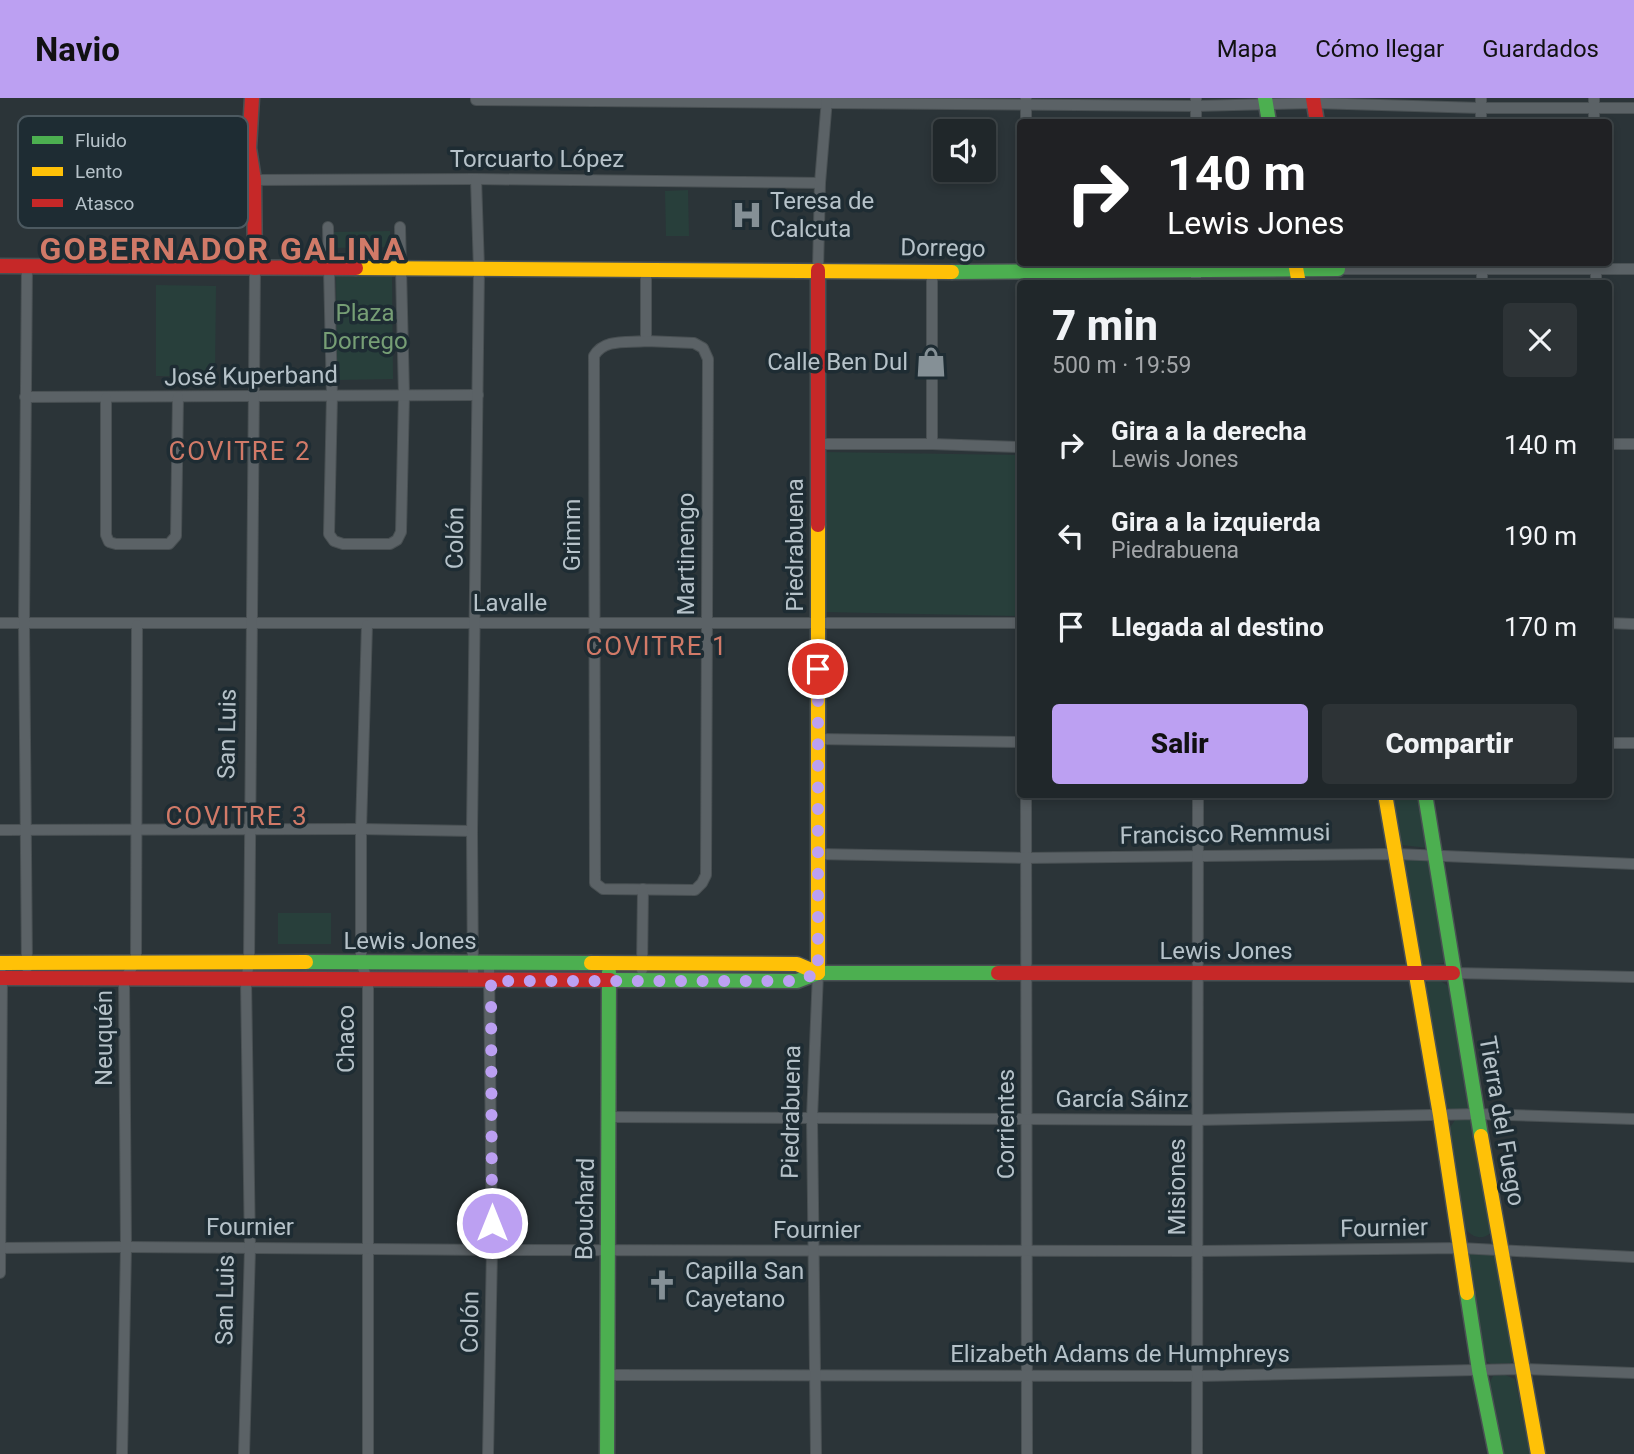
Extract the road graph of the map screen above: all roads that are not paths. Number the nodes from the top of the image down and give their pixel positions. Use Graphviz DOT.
graph roads {
  1 [pos="252,98"];
  2 [pos="476,99"];
  3 [pos="827,101"];
  4 [pos="1265,101"];
  5 [pos="1314,101"];
  6 [pos="1026,102"];
  7 [pos="1196,102"];
  8 [pos="1481,103"];
  9 [pos="1594,103"];
  10 [pos="1634,108"];
  11 [pos="1268,119"];
  12 [pos="1317,119"];
  13 [pos="476,179"];
  14 [pos="254,180"];
  15 [pos="820,183"];
  16 [pos="400,227"];
  17 [pos="328,228"];
  18 [pos="0,266"];
  19 [pos="27,266"];
  20 [pos="1482,266"];
  21 [pos="1596,266"];
  22 [pos="255,268"];
  23 [pos="330,268"];
  24 [pos="402,268"];
  25 [pos="646,268"];
  26 [pos="479,269"];
  27 [pos="1634,269"];
  28 [pos="818,270"];
  29 [pos="932,270"];
  30 [pos="1297,272"];
  31 [pos="1339,272"];
  32 [pos="1027,273"];
  33 [pos="1196,273"];
  34 [pos="646,341"];
  35 [pos="404,395"];
  36 [pos="478,395"];
  37 [pos="332,396"];
  38 [pos="25,397"];
  39 [pos="178,397"];
  40 [pos="253,397"];
  41 [pos="106,398"];
  42 [pos="818,444"];
  43 [pos="932,444"];
  44 [pos="1612,444"];
  45 [pos="1634,444"];
  46 [pos="1017,447"];
  47 [pos="0,623"];
  48 [pos="707,623"];
  49 [pos="818,623"];
  50 [pos="1017,623"];
  51 [pos="1612,623"];
  52 [pos="24,624"];
  53 [pos="475,624"];
  54 [pos="593,624"];
  55 [pos="1634,624"];
  56 [pos="137,625"];
  57 [pos="251,625"];
  58 [pos="367,625"];
  59 [pos="818,739"];
  60 [pos="1017,742"];
  61 [pos="1612,743"];
  62 [pos="1634,743"];
  63 [pos="1026,798"];
  64 [pos="1198,798"];
  65 [pos="1386,798"];
  66 [pos="1426,798"];
  67 [pos="26,829"];
  68 [pos="361,829"];
  69 [pos="0,830"];
  70 [pos="137,830"];
  71 [pos="249,830"];
  72 [pos="472,831"];
  73 [pos="816,854"];
  74 [pos="1396,854"];
  75 [pos="1197,855"];
  76 [pos="1437,855"];
  77 [pos="1026,858"];
  78 [pos="1634,864"];
  79 [pos="643,889"];
  80 [pos="136,961"];
  81 [pos="26,962"];
  82 [pos="1,963"];
  83 [pos="249,963"];
  84 [pos="361,963"];
  85 [pos="642,963"];
  86 [pos="471,964"];
  87 [pos="489,964"];
  88 [pos="609,965"];
  89 [pos="818,973"];
  90 [pos="1453,973"];
  91 [pos="1027,974"];
  92 [pos="1197,974"];
  93 [pos="1415,974"];
  94 [pos="1634,977"];
  95 [pos="1,978"];
  96 [pos="27,979"];
  97 [pos="124,980"];
  98 [pos="246,980"];
  99 [pos="368,981"];
  100 [pos="472,981"];
  101 [pos="491,981"];
  102 [pos="610,981"];
  103 [pos="642,981"];
  104 [pos="1476,1114"];
  105 [pos="1440,1115"];
  106 [pos="609,1117"];
  107 [pos="812,1118"];
  108 [pos="1634,1119"];
  109 [pos="1026,1120"];
  110 [pos="1198,1120"];
  111 [pos="126,1247"];
  112 [pos="0,1248"];
  113 [pos="1460,1248"];
  114 [pos="250,1249"];
  115 [pos="366,1249"];
  116 [pos="1502,1249"];
  117 [pos="492,1250"];
  118 [pos="607,1250"];
  119 [pos="814,1251"];
  120 [pos="1027,1251"];
  121 [pos="1198,1251"];
  122 [pos="1634,1257"];
  123 [pos="0,1273"];
  124 [pos="1522,1369"];
  125 [pos="1479,1370"];
  126 [pos="1634,1373"];
  127 [pos="607,1375"];
  128 [pos="814,1376"];
  129 [pos="1027,1376"];
  130 [pos="1199,1376"];
  131 [pos="122,1454"];
  132 [pos="244,1454"];
  133 [pos="368,1454"];
  134 [pos="488,1454"];
  135 [pos="607,1454"];
  136 [pos="816,1454"];
  137 [pos="1027,1454"];
  138 [pos="1197,1454"];
  139 [pos="1496,1454"];
  140 [pos="1538,1454"];
  1 -- 14 [label="main road, San Luis"];
  2 -- 3 [label="street"];
  3 -- 6 [label="street"];
  3 -- 15 [label="street, Piedrabuena"];
  4 -- 5 [label="street"];
  4 -- 7 [label="street"];
  4 -- 11 [label="main road"];
  5 -- 8 [label="street"];
  5 -- 12 [label="main road"];
  6 -- 7 [label="street"];
  8 -- 9 [label="street"];
  9 -- 10 [label="street"];
  13 -- 14 [label="street, Torcuarto López"];
  13 -- 15 [label="street, Torcuarto López"];
  13 -- 26 [label="street, Colón"];
  14 -- 22 [label="main road, San Luis"];
  15 -- 28 [label="street, Piedrabuena"];
  16 -- 24 [label="street"];
  17 -- 23 [label="street"];
  18 -- 19 [label="main road, Dorrego"];
  19 -- 22 [label="main road, Dorrego"];
  19 -- 38 [label="street"];
  20 -- 21 [label="street, Dorrego"];
  20 -- 31 [label="street, Dorrego"];
  21 -- 27 [label="street, Dorrego"];
  22 -- 23 [label="main road, Dorrego"];
  22 -- 40 [label="street, San Luis"];
  23 -- 24 [label="main road, Dorrego"];
  23 -- 37 [label="street"];
  24 -- 26 [label="main road, Dorrego"];
  24 -- 35 [label="street"];
  25 -- 26 [label="main road, Dorrego"];
  25 -- 28 [label="main road, Dorrego"];
  25 -- 34 [label="street"];
  26 -- 36 [label="street, Colón"];
  28 -- 29 [label="main road, Dorrego"];
  28 -- 42 [label="main road, Piedrabuena"];
  29 -- 32 [label="main road, Dorrego"];
  29 -- 43 [label="street"];
  30 -- 31 [label="main road, Dorrego"];
  30 -- 33 [label="main road, Dorrego"];
  32 -- 33 [label="main road, Dorrego"];
  34 -- 48 [label="street, Martinengo"];
  34 -- 54 [label="street, Grimm"];
  35 -- 36 [label="street, José Kuperband"];
  35 -- 37 [label="street, José Kuperband"];
  35 -- 37 [label="street"];
  36 -- 53 [label="street, Colón"];
  37 -- 40 [label="street, José Kuperband"];
  38 -- 41 [label="street, José Kuperband"];
  38 -- 52 [label="street"];
  39 -- 40 [label="street, José Kuperband"];
  39 -- 41 [label="street, José Kuperband"];
  39 -- 41 [label="street"];
  40 -- 57 [label="street, San Luis"];
  42 -- 43 [label="street"];
  42 -- 49 [label="main road, Piedrabuena"];
  43 -- 46 [label="street"];
  44 -- 45 [label="street"];
  47 -- 52 [label="street, Lavalle"];
  48 -- 49 [label="street, Lavalle"];
  48 -- 54 [label="street, Lavalle"];
  48 -- 79 [label="street, Martinengo"];
  49 -- 50 [label="street, Lavalle"];
  49 -- 59 [label="main road, Piedrabuena"];
  51 -- 55 [label="street"];
  52 -- 56 [label="street, Lavalle"];
  52 -- 67 [label="street"];
  53 -- 54 [label="street, Lavalle"];
  53 -- 58 [label="street, Lavalle"];
  53 -- 72 [label="street, Colón"];
  54 -- 79 [label="street, Grimm"];
  56 -- 57 [label="street, Lavalle"];
  56 -- 70 [label="street, Neuquén"];
  57 -- 58 [label="street, Lavalle"];
  57 -- 71 [label="street, San Luis"];
  58 -- 68 [label="street, Chaco"];
  59 -- 60 [label="street"];
  59 -- 73 [label="main road, Piedrabuena"];
  61 -- 62 [label="street"];
  63 -- 77 [label="street, Corrientes"];
  64 -- 75 [label="street, Misiones"];
  65 -- 74 [label="main road"];
  66 -- 76 [label="main road, Tierra del Fuego"];
  67 -- 69 [label="street"];
  67 -- 70 [label="street"];
  67 -- 81 [label="street"];
  68 -- 71 [label="street"];
  68 -- 72 [label="street"];
  68 -- 84 [label="street, Chaco"];
  70 -- 71 [label="street"];
  70 -- 80 [label="street, Neuquén"];
  71 -- 83 [label="street, San Luis"];
  72 -- 86 [label="street, Colón"];
  73 -- 77 [label="street, Francisco Remmusi"];
  73 -- 89 [label="main road, Piedrabuena"];
  74 -- 75 [label="street, Francisco Remmusi"];
  74 -- 76 [label="street, Francisco Remmusi"];
  74 -- 93 [label="main road"];
  75 -- 77 [label="street, Francisco Remmusi"];
  75 -- 92 [label="street, Misiones"];
  76 -- 78 [label="street, Francisco Remmusi"];
  76 -- 90 [label="main road, Tierra del Fuego"];
  77 -- 91 [label="street, Corrientes"];
  79 -- 85 [label="street"];
  80 -- 81 [label="main road, Lewis Jones"];
  80 -- 83 [label="main road, Lewis Jones"];
  80 -- 97 [label="street, Neuquén"];
  81 -- 82 [label="main road, Lewis Jones"];
  81 -- 96 [label="street"];
  82 -- 95 [label="street"];
  83 -- 84 [label="main road, Lewis Jones"];
  83 -- 98 [label="street, San Luis"];
  84 -- 86 [label="main road, Lewis Jones"];
  84 -- 99 [label="street, Chaco"];
  85 -- 88 [label="main road, Lewis Jones"];
  85 -- 89 [label="main road, Lewis Jones"];
  85 -- 103 [label="street"];
  86 -- 87 [label="main road, Lewis Jones"];
  86 -- 100 [label="street, Colón"];
  87 -- 88 [label="main road, Lewis Jones"];
  87 -- 101 [label="street, Colón"];
  88 -- 102 [label="main road, Bouchard"];
  89 -- 91 [label="main road, Lewis Jones"];
  89 -- 103 [label="main road, Lewis Jones"];
  89 -- 107 [label="street, Piedrabuena"];
  90 -- 93 [label="main road, Lewis Jones"];
  90 -- 94 [label="street, Lewis Jones"];
  90 -- 104 [label="main road, Tierra del Fuego"];
  91 -- 92 [label="main road, Lewis Jones"];
  91 -- 109 [label="street, Corrientes"];
  92 -- 93 [label="main road, Lewis Jones"];
  92 -- 110 [label="street, Misiones"];
  93 -- 105 [label="main road"];
  95 -- 96 [label="main road, Lewis Jones"];
  95 -- 112 [label="street"];
  96 -- 97 [label="main road, Lewis Jones"];
  97 -- 98 [label="main road, Lewis Jones"];
  97 -- 111 [label="street, Neuquén"];
  98 -- 99 [label="main road, Lewis Jones"];
  98 -- 114 [label="street, San Luis"];
  99 -- 100 [label="main road, Lewis Jones"];
  99 -- 115 [label="street, Chaco"];
  100 -- 101 [label="main road, Lewis Jones"];
  101 -- 102 [label="main road, Lewis Jones"];
  101 -- 117 [label="street, Colón"];
  102 -- 103 [label="main road, Lewis Jones"];
  102 -- 106 [label="main road, Bouchard"];
  104 -- 105 [label="street, García Sáinz"];
  104 -- 108 [label="street, García Sáinz"];
  104 -- 116 [label="main road, Tierra del Fuego"];
  105 -- 110 [label="street, García Sáinz"];
  105 -- 113 [label="main road"];
  106 -- 107 [label="street, García Sáinz"];
  106 -- 118 [label="main road, Bouchard"];
  107 -- 109 [label="street, García Sáinz"];
  107 -- 119 [label="street, Piedrabuena"];
  109 -- 110 [label="street, García Sáinz"];
  109 -- 120 [label="street, Corrientes"];
  110 -- 121 [label="street, Misiones"];
  111 -- 112 [label="street, Fournier"];
  111 -- 114 [label="street, Fournier"];
  111 -- 131 [label="street, Neuquén"];
  112 -- 123 [label="street"];
  113 -- 116 [label="street, Fournier"];
  113 -- 121 [label="street, Fournier"];
  113 -- 125 [label="main road"];
  114 -- 115 [label="street, Fournier"];
  114 -- 132 [label="street, San Luis"];
  115 -- 117 [label="street, Fournier"];
  115 -- 133 [label="street, Chaco"];
  116 -- 122 [label="street, Fournier"];
  116 -- 124 [label="main road, Tierra del Fuego"];
  117 -- 118 [label="street, Fournier"];
  117 -- 134 [label="street, Colón"];
  118 -- 119 [label="street, Fournier"];
  118 -- 127 [label="main road, Bouchard"];
  119 -- 120 [label="street, Fournier"];
  119 -- 128 [label="street, Piedrabuena"];
  120 -- 121 [label="street, Fournier"];
  120 -- 129 [label="street, Corrientes"];
  121 -- 130 [label="street, Misiones"];
  124 -- 125 [label="street, Elizabeth Adams de Humphreys"];
  124 -- 126 [label="street, Elizabeth Adams de Humphreys"];
  124 -- 140 [label="main road, Tierra del Fuego"];
  125 -- 130 [label="street, Elizabeth Adams de Humphreys"];
  125 -- 139 [label="main road"];
  127 -- 128 [label="street, Elizabeth Adams de Humphreys"];
  127 -- 135 [label="main road, Bouchard"];
  128 -- 129 [label="street, Elizabeth Adams de Humphreys"];
  128 -- 136 [label="street, Piedrabuena"];
  129 -- 130 [label="street, Elizabeth Adams de Humphreys"];
  129 -- 137 [label="street, Corrientes"];
  130 -- 138 [label="street, Misiones"];
}
